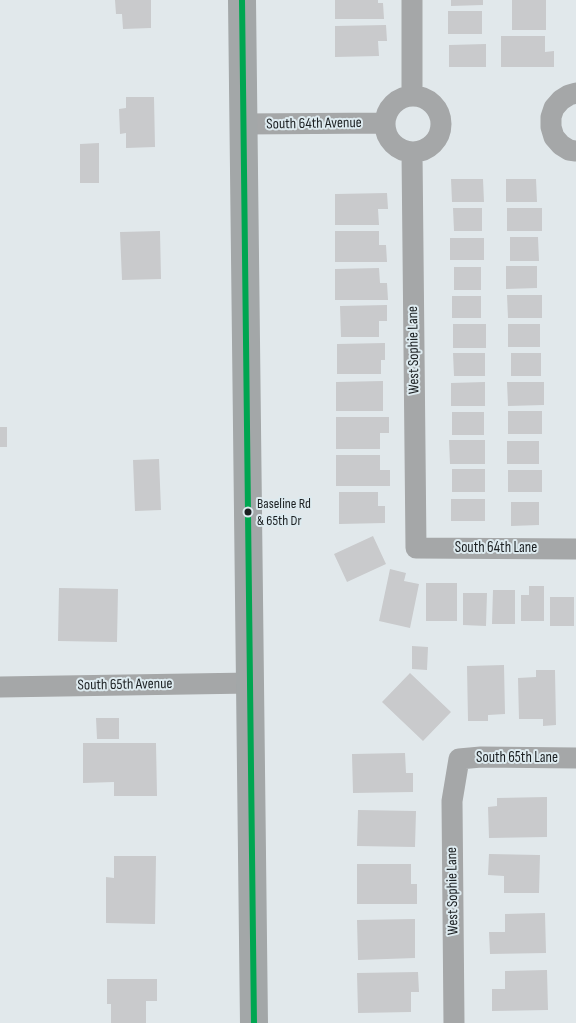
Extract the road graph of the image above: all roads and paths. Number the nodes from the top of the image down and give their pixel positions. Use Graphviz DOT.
graph roads {
  1 [pos="242,0"];
  2 [pos="412,0"];
  3 [pos="576,93"];
  4 [pos="412,96"];
  5 [pos="385,123"];
  6 [pos="243,124"];
  7 [pos="576,151"];
  8 [pos="412,152"];
  9 [pos="416,548"];
  10 [pos="576,549"];
  11 [pos="251,683"];
  12 [pos="0,687"];
  13 [pos="576,758"];
  14 [pos="459,759"];
  15 [pos="254,1023"];
  16 [pos="454,1023"];
  1 -- 6 [label="main road"];
  2 -- 4 [label="street"];
  3 -- 7 [label="street"];
  4 -- 5 [label="street"];
  4 -- 8 [label="street"];
  5 -- 6 [label="street, South 64th Avenue"];
  5 -- 8 [label="street"];
  6 -- 11 [label="main road"];
  8 -- 9 [label="street, West Sophie Lane"];
  9 -- 10 [label="street, South 64th Lane"];
  11 -- 12 [label="street, South 65th Avenue"];
  11 -- 15 [label="main road"];
  13 -- 14 [label="street, South 65th Lane"];
  14 -- 16 [label="street, West Sophie Lane"];
}
